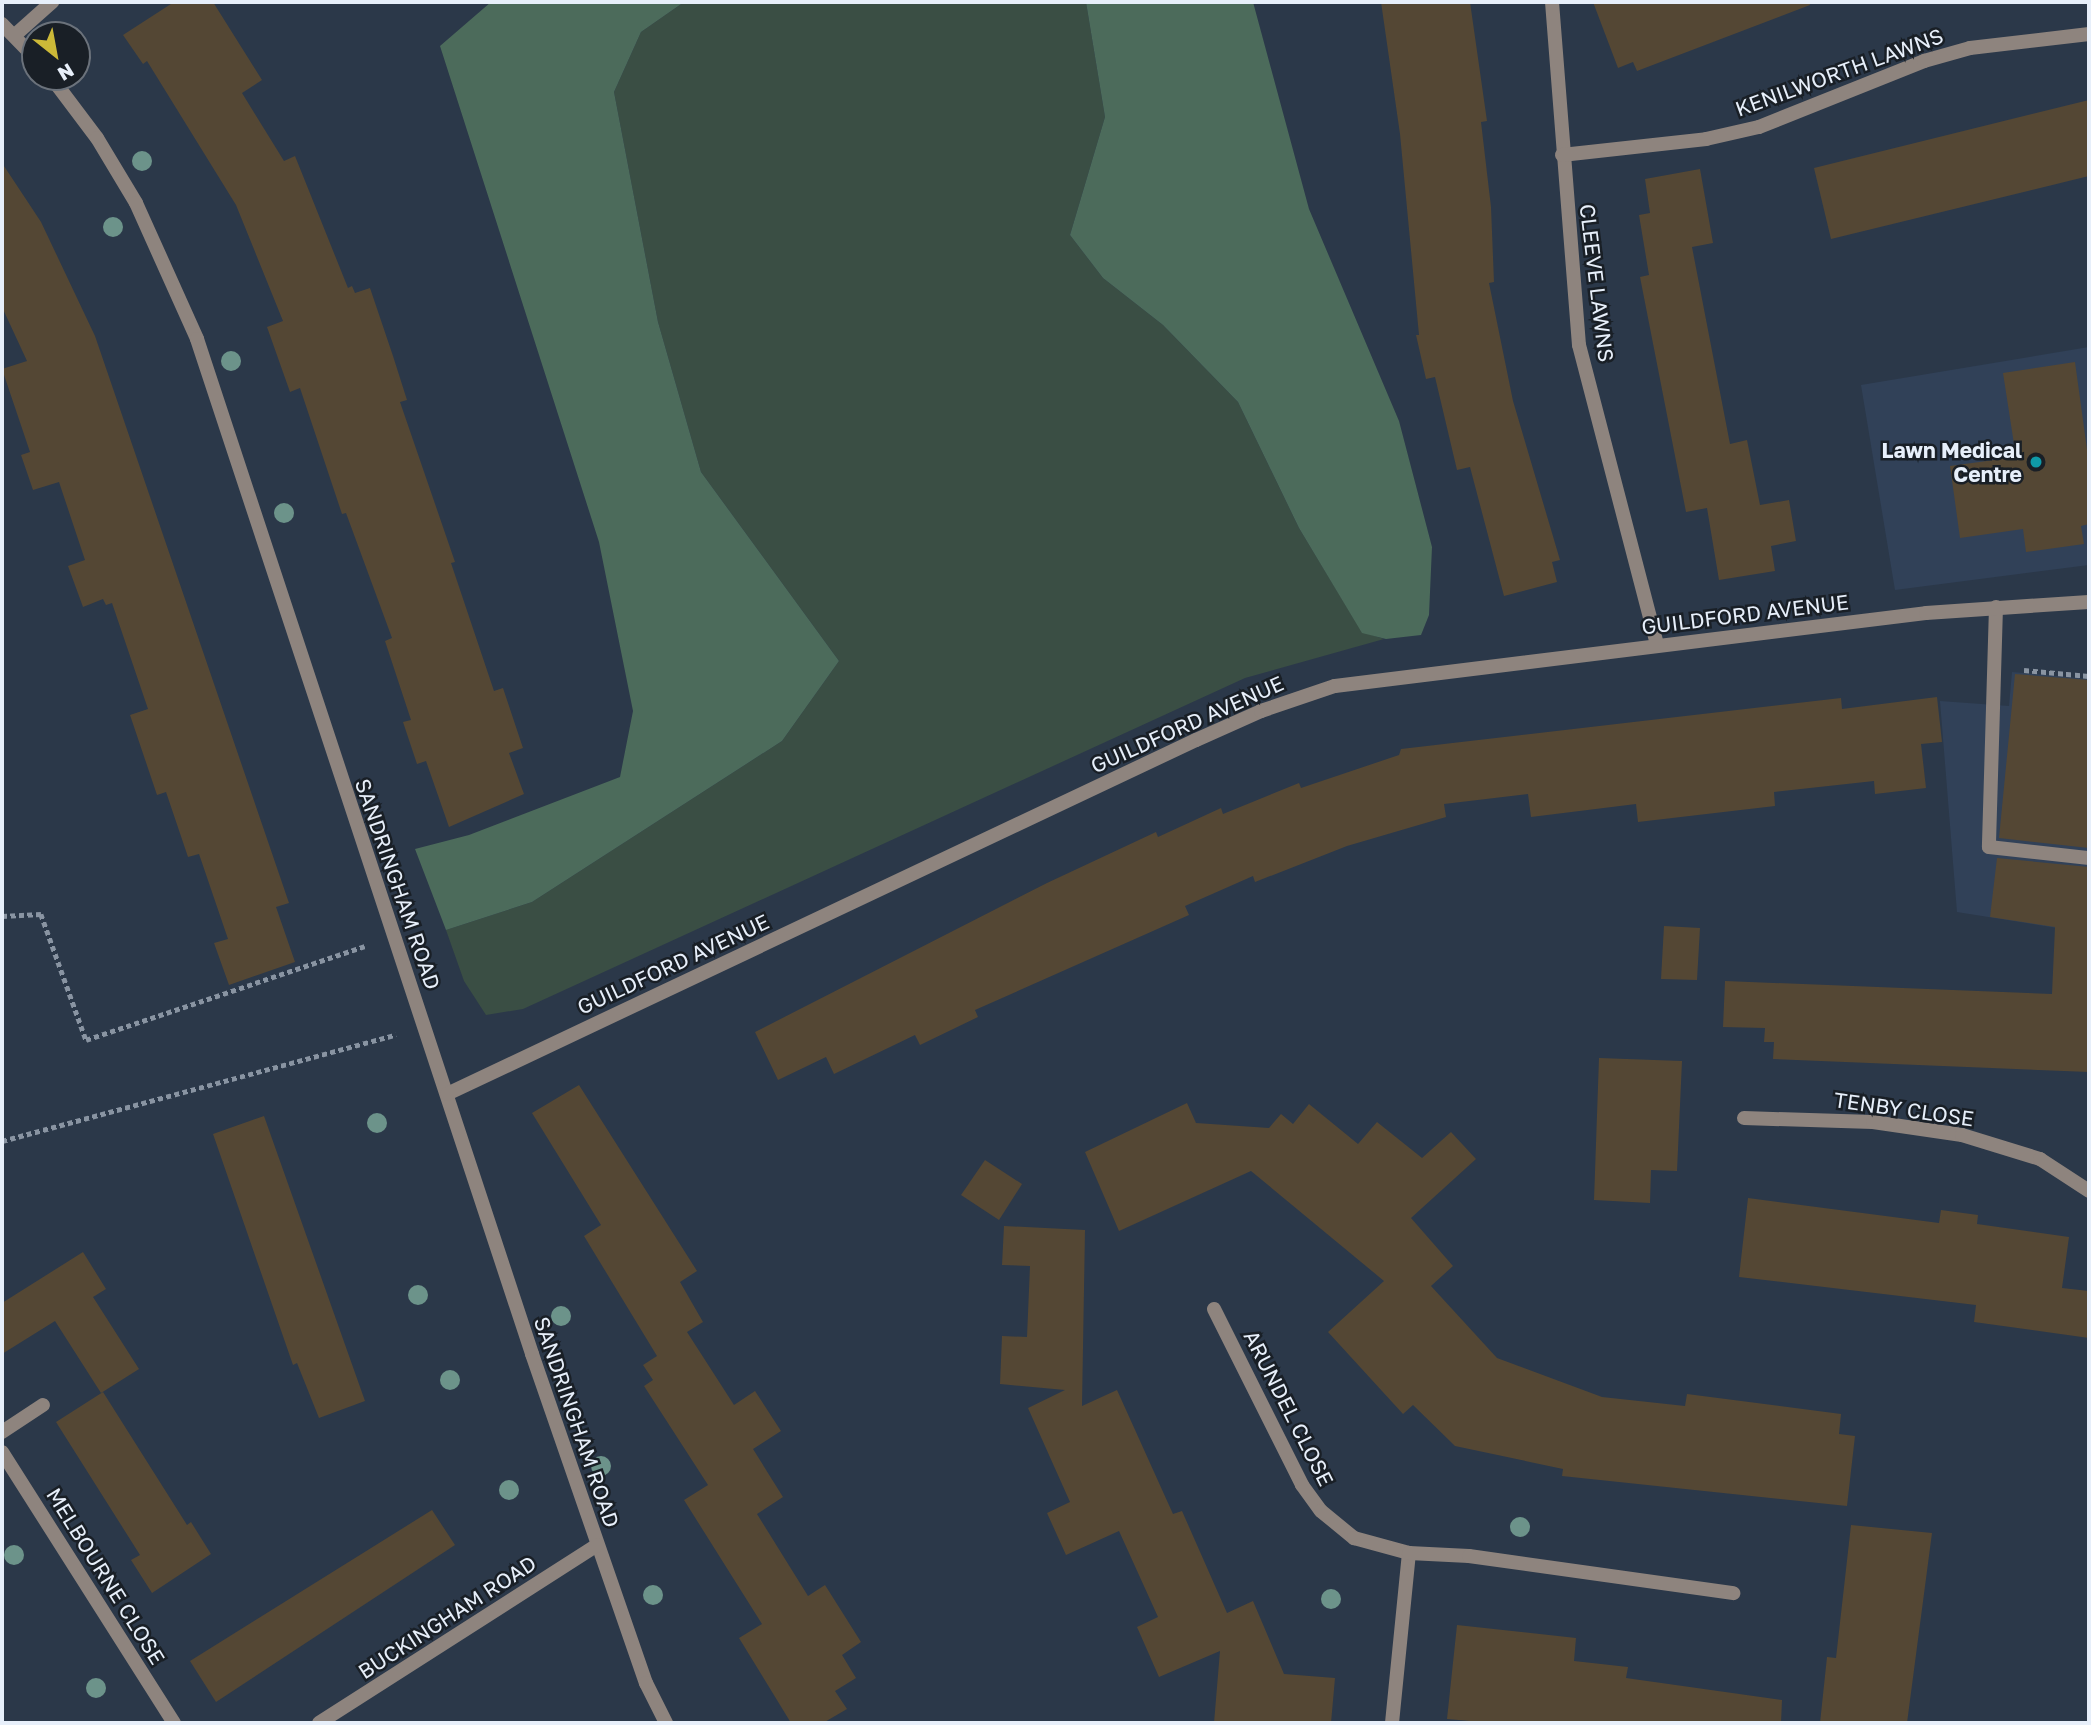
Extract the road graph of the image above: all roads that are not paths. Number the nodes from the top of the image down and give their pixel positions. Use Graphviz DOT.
graph roads {
  1 [pos="52,2"];
  2 [pos="1552,2"];
  3 [pos="2,24"];
  4 [pos="2089,34"];
  5 [pos="15,36"];
  6 [pos="21,43"];
  7 [pos="61,91"];
  8 [pos="1562,155"];
  9 [pos="2089,603"];
  10 [pos="1996,607"];
  11 [pos="1657,645"];
  12 [pos="2089,858"];
  13 [pos="447,1094"];
  14 [pos="1744,1118"];
  15 [pos="2089,1191"];
  16 [pos="1214,1308"];
  17 [pos="43,1405"];
  18 [pos="2,1432"];
  19 [pos="2,1452"];
  20 [pos="597,1545"];
  21 [pos="1409,1553"];
  22 [pos="1732,1592"];
  23 [pos="174,1723"];
  24 [pos="319,1723"];
  25 [pos="666,1723"];
  26 [pos="1392,1723"];
  1 -- 5 [label="street"];
  2 -- 8 [label="street, CLEEVE LAWNS"];
  3 -- 5 [label="street"];
  4 -- 8 [label="street, KENILWORTH LAWNS"];
  5 -- 6 [label="street"];
  7 -- 13 [label="street, SANDRINGHAM ROAD"];
  8 -- 11 [label="street, CLEEVE LAWNS"];
  9 -- 10 [label="street, GUILDFORD AVENUE"];
  10 -- 11 [label="street, GUILDFORD AVENUE"];
  10 -- 12 [label="street"];
  11 -- 13 [label="street, GUILDFORD AVENUE"];
  13 -- 20 [label="street, SANDRINGHAM ROAD"];
  14 -- 15 [label="street, TENBY CLOSE"];
  16 -- 21 [label="street, ARUNDEL CLOSE"];
  17 -- 18 [label="street"];
  19 -- 23 [label="street, MELBOURNE CLOSE"];
  20 -- 24 [label="street, BUCKINGHAM ROAD"];
  20 -- 25 [label="street, SANDRINGHAM ROAD"];
  21 -- 22 [label="street, ARUNDEL CLOSE"];
  21 -- 26 [label="street"];
}
